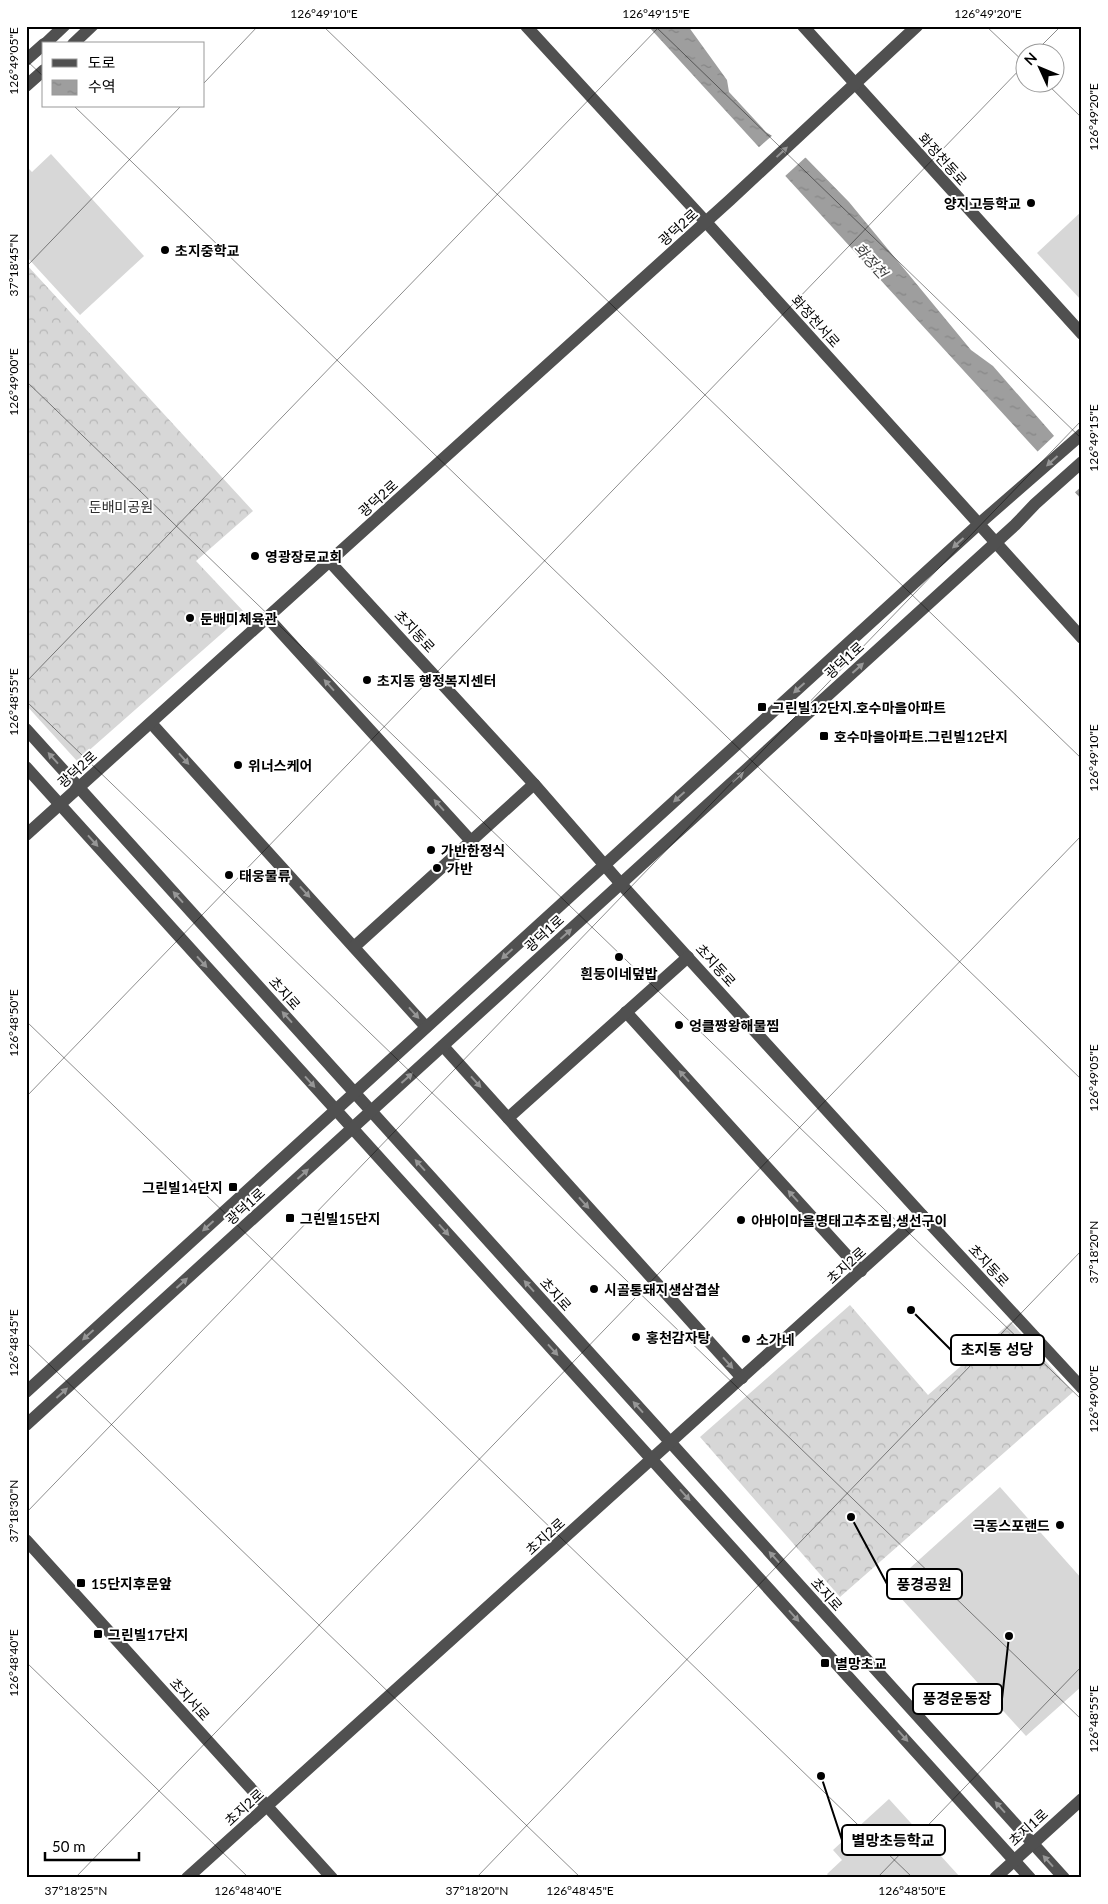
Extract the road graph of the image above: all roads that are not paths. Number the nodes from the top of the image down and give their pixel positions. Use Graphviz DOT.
graph roads {
  1 [pos="64,26"];
  2 [pos="92,26"];
  3 [pos="526,26"];
  4 [pos="803,26"];
  5 [pos="917,26"];
  6 [pos="46,42"];
  7 [pos="74,42"];
  8 [pos="42,46"];
  9 [pos="26,60"];
  10 [pos="42,72"];
  11 [pos="854,83"];
  12 [pos="26,86"];
  13 [pos="706,222"];
  14 [pos="1082,334"];
  15 [pos="1082,434"];
  16 [pos="1082,462"];
  17 [pos="980,523"];
  18 [pos="996,542"];
  19 [pos="330,562"];
  20 [pos="268,618"];
  21 [pos="1082,638"];
  22 [pos="151,722"];
  23 [pos="26,729"];
  24 [pos="26,767"];
  25 [pos="534,784"];
  26 [pos="79,787"];
  27 [pos="60,804"];
  28 [pos="26,835"];
  29 [pos="472,841"];
  30 [pos="605,865"];
  31 [pos="621,884"];
  32 [pos="354,947"];
  33 [pos="688,957"];
  34 [pos="626,1012"];
  35 [pos="426,1027"];
  36 [pos="443,1046"];
  37 [pos="354,1093"];
  38 [pos="335,1110"];
  39 [pos="371,1111"];
  40 [pos="508,1118"];
  41 [pos="352,1129"];
  42 [pos="922,1215"];
  43 [pos="861,1271"];
  44 [pos="742,1378"];
  45 [pos="1082,1388"];
  46 [pos="26,1392"];
  47 [pos="26,1425"];
  48 [pos="670,1443"];
  49 [pos="652,1459"];
  50 [pos="26,1540"];
  51 [pos="1082,1799"];
  52 [pos="267,1807"];
  53 [pos="1033,1844"];
  54 [pos="1014,1860"];
  55 [pos="187,1878"];
  56 [pos="332,1878"];
  57 [pos="995,1878"];
  58 [pos="1030,1878"];
  59 [pos="1064,1878"];
  1 -- 6 [label="street"];
  2 -- 7 [label="street"];
  3 -- 13 [label="street, 화정천서로"];
  4 -- 11 [label="street, 화정천동로"];
  5 -- 11 [label="street"];
  8 -- 9 [label="street"];
  10 -- 12 [label="street"];
  13 -- 11 [label="street, 광덕2로, one-way"];
  11 -- 14 [label="street, 화정천동로"];
  13 -- 17 [label="street, 화정천서로"];
  13 -- 19 [label="street, 광덕2로"];
  15 -- 17 [label="street, 광덕1로, one-way"];
  16 -- 18 [label="street, 광덕1로"];
  17 -- 18 [label="street, 화정천서로"];
  17 -- 30 [label="street, 광덕1로, one-way"];
  18 -- 21 [label="street, 화정천서로"];
  31 -- 18 [label="street, 광덕1로, one-way"];
  19 -- 20 [label="street, 광덕2로"];
  19 -- 25 [label="street, 초지동로"];
  20 -- 22 [label="street, 광덕2로"];
  29 -- 20 [label="street, one-way"];
  22 -- 26 [label="street, 광덕2로"];
  22 -- 32 [label="street, one-way"];
  26 -- 23 [label="street, 초지로, one-way"];
  24 -- 27 [label="street"];
  25 -- 29 [label="street"];
  25 -- 30 [label="street, 초지동로"];
  26 -- 27 [label="street, 광덕2로"];
  37 -- 26 [label="street, 초지로, one-way"];
  27 -- 28 [label="street, 광덕2로"];
  27 -- 38 [label="street, one-way"];
  29 -- 32 [label="street"];
  30 -- 31 [label="street, 초지동로"];
  30 -- 35 [label="street, 광덕1로, one-way"];
  31 -- 33 [label="street, 초지동로"];
  36 -- 31 [label="street, 광덕1로, one-way"];
  32 -- 35 [label="street, one-way"];
  33 -- 34 [label="street"];
  33 -- 42 [label="street, 초지동로"];
  34 -- 40 [label="street"];
  43 -- 34 [label="street, one-way"];
  35 -- 37 [label="street, 광덕1로"];
  39 -- 36 [label="street, 광덕1로, one-way"];
  36 -- 40 [label="street, one-way"];
  37 -- 38 [label="street, 광덕1로"];
  37 -- 39 [label="street, 초지로"];
  38 -- 41 [label="street"];
  38 -- 46 [label="street, 광덕1로, one-way"];
  39 -- 41 [label="street, 광덕1로"];
  48 -- 39 [label="street, 초지로, one-way"];
  40 -- 44 [label="street, one-way"];
  47 -- 41 [label="street, 광덕1로, one-way"];
  41 -- 49 [label="street, one-way"];
  42 -- 43 [label="street, 초지2로"];
  42 -- 45 [label="street, 초지동로"];
  43 -- 44 [label="street, 초지2로"];
  44 -- 48 [label="street, 초지2로"];
  48 -- 49 [label="street, 초지2로"];
  53 -- 48 [label="street, 초지로, one-way"];
  49 -- 52 [label="street, 초지2로"];
  49 -- 54 [label="street, one-way"];
  50 -- 52 [label="street, 초지서로"];
  51 -- 53 [label="street, 초지1로"];
  52 -- 55 [label="street, 초지2로"];
  52 -- 56 [label="street, 초지서로"];
  53 -- 54 [label="street, 초지1로"];
  59 -- 53 [label="street, 초지로, one-way"];
  54 -- 57 [label="street, 초지1로"];
  54 -- 58 [label="street"];
}
